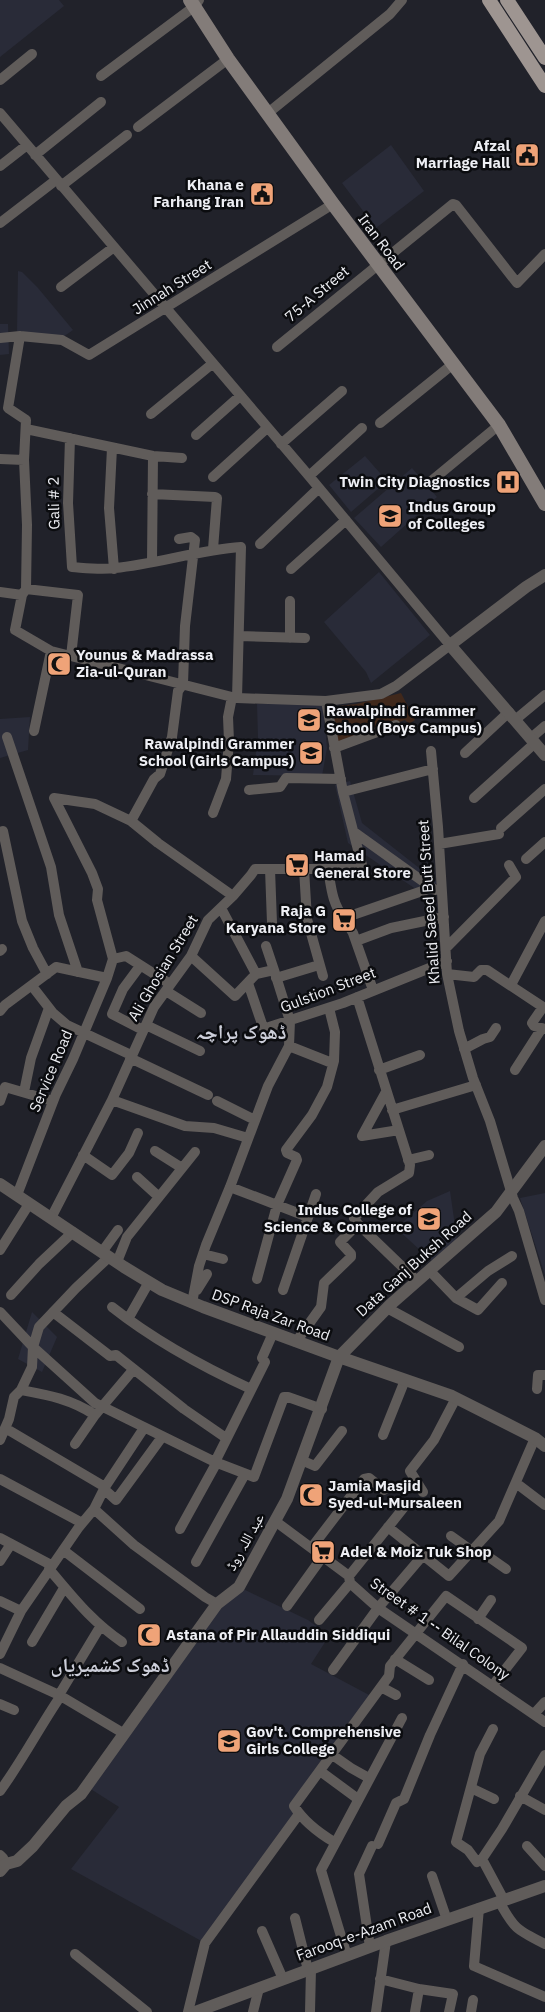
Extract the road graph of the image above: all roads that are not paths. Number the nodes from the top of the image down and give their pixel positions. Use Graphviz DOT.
graph roads {
  1 [pos="402,0"];
  2 [pos="489,0"];
  3 [pos="506,0"];
  4 [pos="195,2"];
  5 [pos="32,54"];
  6 [pos="545,58"];
  7 [pos="228,59"];
  8 [pos="101,76"];
  9 [pos="0,80"];
  10 [pos="545,86"];
  11 [pos="101,102"];
  12 [pos="0,113"];
  13 [pos="268,113"];
  14 [pos="138,127"];
  15 [pos="127,135"];
  16 [pos="27,145"];
  17 [pos="35,155"];
  18 [pos="0,166"];
  19 [pos="59,183"];
  20 [pos="333,204"];
  21 [pos="0,223"];
  22 [pos="114,247"];
  23 [pos="545,254"];
  24 [pos="377,264"];
  25 [pos="61,287"];
  26 [pos="167,309"];
  27 [pos="20,336"];
  28 [pos="0,338"];
  29 [pos="276,347"];
  30 [pos="212,364"];
  31 [pos="453,364"];
  32 [pos="342,391"];
  33 [pos="240,396"];
  34 [pos="151,414"];
  35 [pos="380,424"];
  36 [pos="499,425"];
  37 [pos="268,428"];
  38 [pos="362,428"];
  39 [pos="26,429"];
  40 [pos="196,435"];
  41 [pos="70,438"];
  42 [pos="281,444"];
  43 [pos="112,448"];
  44 [pos="153,456"];
  45 [pos="182,458"];
  46 [pos="0,459"];
  47 [pos="24,460"];
  48 [pos="309,476"];
  49 [pos="213,477"];
  50 [pos="430,482"];
  51 [pos="319,488"];
  52 [pos="152,494"];
  53 [pos="545,504"];
  54 [pos="346,520"];
  55 [pos="179,539"];
  56 [pos="260,544"];
  57 [pos="213,549"];
  58 [pos="193,555"];
  59 [pos="152,562"];
  60 [pos="114,568"];
  61 [pos="291,569"];
  62 [pos="545,575"];
  63 [pos="0,592"];
  64 [pos="24,592"];
  65 [pos="290,601"];
  66 [pos="239,636"];
  67 [pos="290,638"];
  68 [pos="305,638"];
  69 [pos="450,645"];
  70 [pos="51,651"];
  71 [pos="71,656"];
  72 [pos="183,684"];
  73 [pos="545,695"];
  74 [pos="235,697"];
  75 [pos="326,701"];
  76 [pos="512,716"];
  77 [pos="396,725"];
  78 [pos="545,726"];
  79 [pos="34,732"];
  80 [pos="7,737"];
  81 [pos="533,741"];
  82 [pos="334,748"];
  83 [pos="431,751"];
  84 [pos="465,753"];
  85 [pos="545,755"];
  86 [pos="433,769"];
  87 [pos="341,780"];
  88 [pos="545,789"];
  89 [pos="249,790"];
  90 [pos="343,792"];
  91 [pos="474,798"];
  92 [pos="213,813"];
  93 [pos="131,821"];
  94 [pos="0,832"];
  95 [pos="354,832"];
  96 [pos="545,842"];
  97 [pos="439,844"];
  98 [pos="526,859"];
  99 [pos="509,865"];
  100 [pos="270,869"];
  101 [pos="304,869"];
  102 [pos="328,869"];
  103 [pos="431,888"];
  104 [pos="233,896"];
  105 [pos="442,896"];
  106 [pos="221,908"];
  107 [pos="344,918"];
  108 [pos="444,918"];
  109 [pos="544,921"];
  110 [pos="272,923"];
  111 [pos="356,940"];
  112 [pos="266,946"];
  113 [pos="446,948"];
  114 [pos="191,956"];
  115 [pos="113,958"];
  116 [pos="447,961"];
  117 [pos="319,965"];
  118 [pos="140,966"];
  119 [pos="78,972"];
  120 [pos="47,974"];
  121 [pos="256,974"];
  122 [pos="275,974"];
  123 [pos="447,974"];
  124 [pos="323,976"];
  125 [pos="107,978"];
  126 [pos="248,983"];
  127 [pos="511,984"];
  128 [pos="32,986"];
  129 [pos="168,988"];
  130 [pos="374,990"];
  131 [pos="357,997"];
  132 [pos="49,1008"];
  133 [pos="329,1008"];
  134 [pos="0,1011"];
  135 [pos="201,1013"];
  136 [pos="290,1021"];
  137 [pos="144,1028"];
  138 [pos="496,1028"];
  139 [pos="544,1029"];
  140 [pos="83,1033"];
  141 [pos="289,1046"];
  142 [pos="464,1050"];
  143 [pos="200,1051"];
  144 [pos="420,1055"];
  145 [pos="131,1056"];
  146 [pos="332,1063"];
  147 [pos="379,1070"];
  148 [pos="515,1070"];
  149 [pos="476,1085"];
  150 [pos="2,1086"];
  151 [pos="24,1092"];
  152 [pos="386,1092"];
  153 [pos="112,1100"];
  154 [pos="0,1101"];
  155 [pos="53,1101"];
  156 [pos="392,1110"];
  157 [pos="255,1120"];
  158 [pos="399,1130"];
  159 [pos="138,1133"];
  160 [pos="248,1138"];
  161 [pos="545,1146"];
  162 [pos="155,1151"];
  163 [pos="195,1152"];
  164 [pos="83,1155"];
  165 [pos="429,1155"];
  166 [pos="408,1160"];
  167 [pos="182,1168"];
  168 [pos="137,1177"];
  169 [pos="0,1184"];
  170 [pos="230,1187"];
  171 [pos="511,1192"];
  172 [pos="316,1194"];
  173 [pos="16,1195"];
  174 [pos="159,1197"];
  175 [pos="29,1204"];
  176 [pos="277,1205"];
  177 [pos="308,1216"];
  178 [pos="51,1218"];
  179 [pos="358,1224"];
  180 [pos="118,1230"];
  181 [pos="73,1232"];
  182 [pos="0,1250"];
  183 [pos="204,1254"];
  184 [pos="512,1256"];
  185 [pos="109,1257"];
  186 [pos="223,1259"];
  187 [pos="429,1270"];
  188 [pos="206,1274"];
  189 [pos="257,1279"];
  190 [pos="417,1281"];
  191 [pos="149,1282"];
  192 [pos="502,1283"];
  193 [pos="283,1290"];
  194 [pos="11,1296"];
  195 [pos="456,1298"];
  196 [pos="192,1300"];
  197 [pos="545,1300"];
  198 [pos="112,1307"];
  199 [pos="387,1308"];
  200 [pos="0,1312"];
  201 [pos="53,1312"];
  202 [pos="128,1319"];
  203 [pos="273,1333"];
  204 [pos="296,1342"];
  205 [pos="32,1347"];
  206 [pos="459,1348"];
  207 [pos="339,1357"];
  208 [pos="133,1370"];
  209 [pos="545,1375"];
  210 [pos="405,1380"];
  211 [pos="251,1389"];
  212 [pos="537,1389"];
  213 [pos="21,1390"];
  214 [pos="456,1398"];
  215 [pos="102,1406"];
  216 [pos="322,1409"];
  217 [pos="95,1414"];
  218 [pos="5,1421"];
  219 [pos="144,1428"];
  220 [pos="342,1431"];
  221 [pos="383,1435"];
  222 [pos="162,1437"];
  223 [pos="226,1438"];
  224 [pos="0,1440"];
  225 [pos="540,1442"];
  226 [pos="75,1444"];
  227 [pos="301,1460"];
  228 [pos="216,1462"];
  229 [pos="245,1474"];
  230 [pos="0,1479"];
  231 [pos="516,1483"];
  232 [pos="105,1489"];
  233 [pos="384,1490"];
  234 [pos="423,1492"];
  235 [pos="545,1505"];
  236 [pos="405,1506"];
  237 [pos="94,1509"];
  238 [pos="275,1521"];
  239 [pos="82,1523"];
  240 [pos="388,1527"];
  241 [pos="180,1529"];
  242 [pos="451,1536"];
  243 [pos="0,1538"];
  244 [pos="11,1544"];
  245 [pos="312,1547"];
  246 [pos="474,1549"];
  247 [pos="63,1550"];
  248 [pos="424,1554"];
  249 [pos="323,1556"];
  250 [pos="0,1561"];
  251 [pos="196,1562"];
  252 [pos="50,1567"];
  253 [pos="506,1569"];
  254 [pos="349,1580"];
  255 [pos="64,1588"];
  256 [pos="491,1600"];
  257 [pos="0,1601"];
  258 [pos="217,1604"];
  259 [pos="287,1606"];
  260 [pos="378,1608"];
  261 [pos="140,1610"];
  262 [pos="21,1611"];
  263 [pos="478,1619"];
  264 [pos="318,1620"];
  265 [pos="100,1627"];
  266 [pos="416,1633"];
  267 [pos="32,1642"];
  268 [pos="122,1642"];
  269 [pos="1,1649"];
  270 [pos="395,1659"];
  271 [pos="463,1664"];
  272 [pos="0,1668"];
  273 [pos="333,1670"];
  274 [pos="430,1680"];
  275 [pos="492,1685"];
  276 [pos="381,1686"];
  277 [pos="396,1695"];
  278 [pos="59,1696"];
  279 [pos="545,1702"];
  280 [pos="0,1704"];
  281 [pos="14,1710"];
  282 [pos="534,1714"];
  283 [pos="402,1718"];
  284 [pos="545,1722"];
  285 [pos="493,1729"];
  286 [pos="123,1733"];
  287 [pos="331,1754"];
  288 [pos="545,1755"];
  289 [pos="320,1771"];
  290 [pos="369,1778"];
  291 [pos="471,1788"];
  292 [pos="0,1791"];
  293 [pos="520,1796"];
  294 [pos="358,1799"];
  295 [pos="494,1799"];
  296 [pos="545,1810"];
  297 [pos="299,1814"];
  298 [pos="334,1842"];
  299 [pos="527,1846"];
  300 [pos="482,1859"];
  301 [pos="2,1864"];
  302 [pos="545,1866"];
  303 [pos="432,1876"];
  304 [pos="545,1886"];
  305 [pos="501,1900"];
  306 [pos="480,1908"];
  307 [pos="295,1918"];
  308 [pos="447,1920"];
  309 [pos="262,1931"];
  310 [pos="386,1941"];
  311 [pos="545,1944"];
  312 [pos="370,1947"];
  313 [pos="75,1954"];
  314 [pos="347,1956"];
  315 [pos="310,1969"];
  316 [pos="283,1979"];
  317 [pos="380,1979"];
  318 [pos="259,1988"];
  319 [pos="419,1988"];
  320 [pos="545,1997"];
  321 [pos="472,2000"];
  322 [pos="147,2012"];
  323 [pos="188,2012"];
  324 [pos="195,2012"];
  325 [pos="253,2012"];
  326 [pos="310,2012"];
  327 [pos="376,2012"];
  328 [pos="415,2012"];
  329 [pos="449,2012"];
  330 [pos="470,2012"];
  1 -- 13 [label="street"];
  2 -- 10 [label="main road"];
  3 -- 6 [label="main road"];
  4 -- 7 [label="main road, Iran Road"];
  4 -- 8 [label="street"];
  5 -- 9 [label="street"];
  7 -- 13 [label="main road, Iran Road"];
  7 -- 14 [label="street"];
  11 -- 17 [label="street"];
  12 -- 16 [label="street"];
  13 -- 20 [label="main road, Iran Road"];
  15 -- 19 [label="street"];
  16 -- 17 [label="street"];
  16 -- 18 [label="street"];
  17 -- 19 [label="street"];
  19 -- 21 [label="street"];
  19 -- 22 [label="street"];
  20 -- 24 [label="main road, Iran Road"];
  20 -- 26 [label="street, Jinnah Street"];
  22 -- 25 [label="street"];
  22 -- 26 [label="street"];
  23 -- 24 [label="street, 75-A Street"];
  24 -- 29 [label="street, 75-A Street"];
  24 -- 31 [label="main road, Iran Road"];
  26 -- 27 [label="street, Jinnah Street"];
  26 -- 30 [label="street"];
  27 -- 28 [label="street"];
  27 -- 39 [label="street"];
  30 -- 33 [label="street"];
  30 -- 34 [label="street"];
  31 -- 35 [label="street"];
  31 -- 36 [label="main road, Iran Road"];
  32 -- 42 [label="street"];
  33 -- 37 [label="street"];
  33 -- 40 [label="street"];
  36 -- 50 [label="street"];
  36 -- 53 [label="main road, Iran Road"];
  37 -- 42 [label="street"];
  37 -- 49 [label="street"];
  38 -- 48 [label="street"];
  39 -- 41 [label="street"];
  39 -- 47 [label="street"];
  41 -- 43 [label="street"];
  41 -- 60 [label="street, Gali # 2"];
  42 -- 48 [label="street"];
  43 -- 44 [label="street"];
  43 -- 60 [label="street"];
  44 -- 45 [label="street"];
  44 -- 52 [label="street"];
  46 -- 47 [label="street"];
  47 -- 64 [label="street"];
  48 -- 51 [label="street"];
  51 -- 54 [label="street"];
  51 -- 56 [label="street"];
  52 -- 57 [label="street"];
  52 -- 59 [label="street"];
  54 -- 61 [label="street"];
  54 -- 69 [label="street"];
  55 -- 58 [label="street"];
  57 -- 58 [label="street"];
  57 -- 66 [label="street"];
  58 -- 59 [label="street"];
  58 -- 72 [label="street"];
  59 -- 60 [label="street"];
  62 -- 69 [label="street"];
  63 -- 64 [label="street"];
  64 -- 70 [label="street"];
  64 -- 71 [label="street"];
  65 -- 67 [label="street"];
  66 -- 67 [label="street"];
  66 -- 74 [label="street"];
  67 -- 68 [label="street"];
  69 -- 75 [label="street"];
  69 -- 76 [label="street"];
  70 -- 71 [label="street"];
  70 -- 79 [label="street"];
  71 -- 72 [label="street"];
  72 -- 74 [label="street"];
  72 -- 93 [label="street"];
  73 -- 76 [label="street"];
  74 -- 75 [label="street"];
  74 -- 92 [label="street"];
  75 -- 82 [label="street"];
  76 -- 81 [label="street"];
  76 -- 84 [label="street"];
  77 -- 82 [label="street"];
  78 -- 81 [label="street"];
  80 -- 119 [label="street"];
  81 -- 85 [label="street"];
  81 -- 91 [label="street"];
  82 -- 87 [label="street"];
  83 -- 86 [label="street, Khalid Saeed Butt Street"];
  86 -- 90 [label="street"];
  86 -- 97 [label="street, Khalid Saeed Butt Street"];
  87 -- 89 [label="street"];
  87 -- 90 [label="street"];
  88 -- 97 [label="street"];
  90 -- 95 [label="street"];
  93 -- 104 [label="street"];
  93 -- 115 [label="street"];
  94 -- 120 [label="street"];
  95 -- 102 [label="street, Ali Ghosian Street"];
  95 -- 103 [label="street"];
  96 -- 98 [label="street"];
  97 -- 105 [label="street, Khalid Saeed Butt Street"];
  99 -- 113 [label="street"];
  100 -- 101 [label="street, Ali Ghosian Street"];
  100 -- 104 [label="street, Ali Ghosian Street"];
  100 -- 110 [label="street"];
  101 -- 102 [label="street, Ali Ghosian Street"];
  101 -- 117 [label="street"];
  102 -- 107 [label="street"];
  103 -- 105 [label="street"];
  103 -- 107 [label="street"];
  104 -- 106 [label="street, Ali Ghosian Street"];
  105 -- 108 [label="street, Khalid Saeed Butt Street"];
  106 -- 114 [label="street, Ali Ghosian Street"];
  106 -- 121 [label="street"];
  107 -- 111 [label="street"];
  108 -- 111 [label="street"];
  108 -- 113 [label="street, Khalid Saeed Butt Street"];
  109 -- 127 [label="street"];
  111 -- 130 [label="street"];
  112 -- 122 [label="street"];
  113 -- 116 [label="street, Khalid Saeed Butt Street"];
  114 -- 126 [label="street"];
  114 -- 129 [label="street, Ali Ghosian Street"];
  115 -- 118 [label="street"];
  115 -- 125 [label="street, Service Road"];
  116 -- 123 [label="street, Khalid Saeed Butt Street"];
  116 -- 130 [label="street, Gulstion Street"];
  117 -- 122 [label="street"];
  117 -- 124 [label="street"];
  118 -- 129 [label="street"];
  118 -- 137 [label="street"];
  119 -- 120 [label="street"];
  119 -- 125 [label="street"];
  120 -- 128 [label="street"];
  121 -- 122 [label="street"];
  121 -- 126 [label="street"];
  122 -- 136 [label="street"];
  123 -- 127 [label="street"];
  123 -- 142 [label="street, Khalid Saeed Butt Street"];
  125 -- 140 [label="street, Service Road"];
  126 -- 136 [label="street, Gulstion Street"];
  127 -- 139 [label="street"];
  128 -- 132 [label="street"];
  128 -- 134 [label="street"];
  129 -- 135 [label="street"];
  129 -- 137 [label="street, Ali Ghosian Street"];
  130 -- 131 [label="street, Gulstion Street"];
  131 -- 133 [label="street, Gulstion Street"];
  131 -- 147 [label="street"];
  132 -- 140 [label="street"];
  132 -- 151 [label="street"];
  133 -- 136 [label="street, Gulstion Street"];
  133 -- 146 [label="street"];
  136 -- 141 [label="street"];
  137 -- 143 [label="street"];
  137 -- 145 [label="street, Ali Ghosian Street"];
  138 -- 142 [label="street"];
  139 -- 148 [label="street"];
  140 -- 145 [label="street"];
  140 -- 155 [label="street, Service Road"];
  141 -- 146 [label="street"];
  141 -- 157 [label="street"];
  142 -- 149 [label="street, Khalid Saeed Butt Street"];
  144 -- 147 [label="street"];
  145 -- 153 [label="street, Ali Ghosian Street"];
  145 -- 157 [label="street"];
  146 -- 176 [label="street"];
  147 -- 152 [label="street"];
  149 -- 156 [label="street"];
  149 -- 171 [label="street, Khalid Saeed Butt Street"];
  150 -- 151 [label="street"];
  150 -- 154 [label="street"];
  151 -- 155 [label="street"];
  152 -- 156 [label="street"];
  152 -- 158 [label="street"];
  153 -- 160 [label="street"];
  153 -- 164 [label="street, Ali Ghosian Street"];
  155 -- 173 [label="street, Service Road"];
  156 -- 158 [label="street"];
  157 -- 160 [label="street"];
  158 -- 166 [label="street"];
  159 -- 164 [label="street"];
  160 -- 170 [label="street"];
  161 -- 171 [label="street, Data Ganj Buksh Road"];
  162 -- 167 [label="street"];
  163 -- 167 [label="street"];
  164 -- 178 [label="street, Ali Ghosian Street"];
  165 -- 166 [label="street"];
  166 -- 179 [label="street"];
  167 -- 174 [label="street"];
  168 -- 174 [label="street"];
  169 -- 173 [label="street, DSP Raja Zar Road"];
  170 -- 176 [label="street"];
  170 -- 183 [label="street"];
  171 -- 187 [label="street, Data Ganj Buksh Road"];
  171 -- 197 [label="street, Khalid Saeed Butt Street"];
  172 -- 177 [label="street"];
  173 -- 175 [label="street, DSP Raja Zar Road"];
  174 -- 185 [label="street"];
  175 -- 178 [label="street, DSP Raja Zar Road"];
  175 -- 182 [label="street"];
  176 -- 177 [label="street"];
  176 -- 189 [label="street"];
  177 -- 193 [label="street"];
  178 -- 181 [label="street, DSP Raja Zar Road"];
  179 -- 190 [label="street"];
  179 -- 204 [label="street"];
  180 -- 185 [label="street"];
  181 -- 185 [label="street, DSP Raja Zar Road"];
  181 -- 194 [label="street"];
  183 -- 186 [label="street"];
  183 -- 196 [label="street"];
  184 -- 195 [label="street"];
  185 -- 191 [label="street, DSP Raja Zar Road"];
  185 -- 201 [label="street"];
  187 -- 190 [label="street, Data Ganj Buksh Road"];
  187 -- 195 [label="street"];
  188 -- 196 [label="street"];
  190 -- 199 [label="street, Data Ganj Buksh Road"];
  191 -- 196 [label="street, DSP Raja Zar Road"];
  191 -- 202 [label="street"];
  192 -- 195 [label="street"];
  196 -- 203 [label="street, DSP Raja Zar Road"];
  198 -- 202 [label="street"];
  199 -- 206 [label="street"];
  199 -- 207 [label="street, Data Ganj Buksh Road"];
  200 -- 205 [label="street"];
  201 -- 205 [label="street"];
  201 -- 208 [label="street"];
  202 -- 211 [label="street"];
  203 -- 204 [label="street, DSP Raja Zar Road"];
  203 -- 211 [label="street"];
  204 -- 207 [label="street, DSP Raja Zar Road"];
  205 -- 213 [label="street"];
  205 -- 215 [label="street"];
  207 -- 210 [label="street, DSP Raja Zar Road"];
  207 -- 216 [label="street, عبد اللہ روڈ"];
  208 -- 215 [label="street"];
  208 -- 223 [label="street"];
  209 -- 212 [label="street"];
  210 -- 214 [label="street, DSP Raja Zar Road"];
  210 -- 221 [label="street"];
  211 -- 223 [label="street"];
  213 -- 217 [label="street"];
  213 -- 218 [label="street"];
  214 -- 225 [label="street, DSP Raja Zar Road"];
  214 -- 234 [label="street"];
  215 -- 217 [label="street"];
  215 -- 219 [label="street"];
  216 -- 227 [label="street, عبد اللہ روڈ"];
  216 -- 229 [label="street"];
  217 -- 226 [label="street"];
  218 -- 224 [label="street"];
  218 -- 232 [label="street"];
  219 -- 222 [label="street"];
  219 -- 232 [label="street"];
  220 -- 227 [label="street"];
  222 -- 228 [label="street"];
  222 -- 232 [label="street"];
  223 -- 228 [label="street"];
  225 -- 231 [label="street"];
  227 -- 238 [label="street, عبد اللہ روڈ"];
  228 -- 229 [label="street"];
  228 -- 241 [label="street"];
  229 -- 251 [label="street"];
  230 -- 239 [label="street"];
  231 -- 235 [label="street"];
  231 -- 246 [label="street"];
  232 -- 237 [label="street"];
  233 -- 245 [label="street"];
  236 -- 240 [label="street"];
  237 -- 239 [label="street"];
  237 -- 258 [label="street"];
  238 -- 245 [label="street, Street # 1 -- Bilal Colony"];
  238 -- 258 [label="street, عبد اللہ روڈ"];
  239 -- 247 [label="street"];
  240 -- 248 [label="street"];
  240 -- 254 [label="street"];
  242 -- 246 [label="street"];
  243 -- 244 [label="street"];
  244 -- 250 [label="street"];
  244 -- 252 [label="street"];
  245 -- 249 [label="street, Street # 1 -- Bilal Colony"];
  246 -- 248 [label="street"];
  246 -- 253 [label="street"];
  247 -- 252 [label="street"];
  247 -- 261 [label="street"];
  248 -- 260 [label="street"];
  249 -- 254 [label="street, Street # 1 -- Bilal Colony"];
  249 -- 259 [label="street"];
  252 -- 255 [label="street"];
  252 -- 262 [label="street"];
  254 -- 260 [label="street, Street # 1 -- Bilal Colony"];
  254 -- 264 [label="street"];
  255 -- 265 [label="street"];
  255 -- 267 [label="street"];
  256 -- 263 [label="street"];
  257 -- 262 [label="street"];
  258 -- 286 [label="street, عبد اللہ روڈ"];
  260 -- 266 [label="street, Street # 1 -- Bilal Colony"];
  260 -- 273 [label="street"];
  262 -- 269 [label="street"];
  263 -- 266 [label="street"];
  263 -- 275 [label="street"];
  265 -- 268 [label="street"];
  265 -- 278 [label="street"];
  266 -- 270 [label="street"];
  266 -- 271 [label="street, Street # 1 -- Bilal Colony"];
  270 -- 274 [label="street"];
  270 -- 276 [label="street"];
  271 -- 275 [label="street, Street # 1 -- Bilal Colony"];
  271 -- 312 [label="street"];
  272 -- 278 [label="street"];
  275 -- 282 [label="street, Street # 1 -- Bilal Colony"];
  276 -- 277 [label="street"];
  276 -- 287 [label="street"];
  278 -- 286 [label="street"];
  278 -- 292 [label="street"];
  279 -- 282 [label="street"];
  280 -- 281 [label="street"];
  282 -- 284 [label="street, Street # 1 -- Bilal Colony"];
  283 -- 290 [label="street"];
  285 -- 291 [label="street"];
  286 -- 301 [label="street, عبد اللہ روڈ"];
  287 -- 289 [label="street"];
  287 -- 290 [label="street"];
  288 -- 293 [label="street"];
  289 -- 294 [label="street"];
  289 -- 297 [label="street"];
  290 -- 294 [label="street"];
  291 -- 295 [label="street"];
  291 -- 300 [label="street"];
  293 -- 296 [label="street"];
  293 -- 300 [label="street"];
  294 -- 298 [label="street"];
  297 -- 298 [label="street"];
  297 -- 323 [label="street"];
  298 -- 314 [label="street"];
  299 -- 302 [label="street"];
  300 -- 305 [label="street"];
  303 -- 308 [label="street"];
  304 -- 305 [label="street, Farooq-e-Azam Road"];
  305 -- 306 [label="street, Farooq-e-Azam Road"];
  305 -- 311 [label="street"];
  306 -- 308 [label="street, Farooq-e-Azam Road"];
  306 -- 320 [label="street"];
  307 -- 315 [label="street"];
  308 -- 310 [label="street, Farooq-e-Azam Road"];
  309 -- 316 [label="street"];
  310 -- 312 [label="street, Farooq-e-Azam Road"];
  310 -- 317 [label="street"];
  312 -- 314 [label="street, Farooq-e-Azam Road"];
  313 -- 322 [label="street"];
  314 -- 315 [label="street, Farooq-e-Azam Road"];
  315 -- 316 [label="street, Farooq-e-Azam Road"];
  315 -- 326 [label="street"];
  316 -- 318 [label="street, Farooq-e-Azam Road"];
  317 -- 319 [label="street"];
  317 -- 327 [label="street"];
  318 -- 324 [label="street, Farooq-e-Azam Road"];
  318 -- 325 [label="street"];
  319 -- 328 [label="street"];
  319 -- 329 [label="street"];
  321 -- 330 [label="street"];
}
